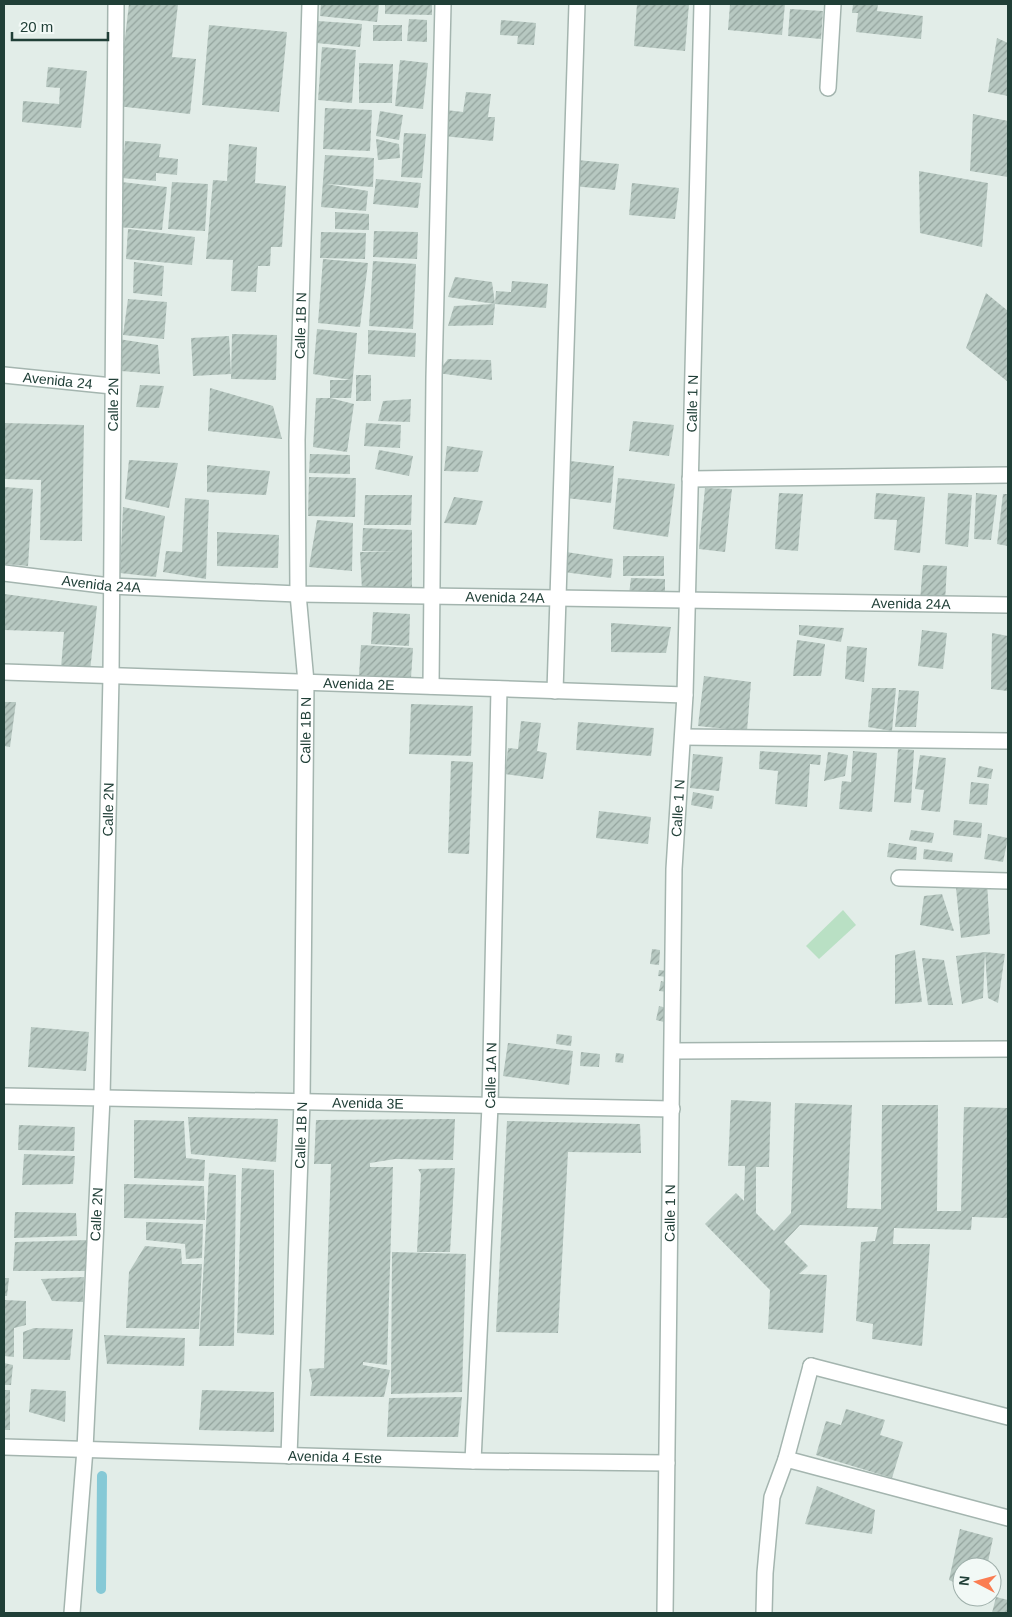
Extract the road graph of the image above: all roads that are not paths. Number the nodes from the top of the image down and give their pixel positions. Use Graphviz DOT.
graph roads {
  1 [pos="116,4"];
  2 [pos="310,4"];
  3 [pos="443,4"];
  4 [pos="576,4"];
  5 [pos="702,4"];
  6 [pos="833,4"];
  7 [pos="828,88"];
  8 [pos="4,376"];
  9 [pos="112,386"];
  10 [pos="1008,475"];
  11 [pos="690,479"];
  12 [pos="4,573"];
  13 [pos="110,586"];
  14 [pos="298,594"];
  15 [pos="432,597"];
  16 [pos="558,597"];
  17 [pos="686,599"];
  18 [pos="1008,605"];
  19 [pos="4,672"];
  20 [pos="111,676"];
  21 [pos="306,682"];
  22 [pos="431,686"];
  23 [pos="499,689"];
  24 [pos="555,691"];
  25 [pos="685,695"];
  26 [pos="683,737"];
  27 [pos="1008,741"];
  28 [pos="899,878"];
  29 [pos="1008,881"];
  30 [pos="1008,1049"];
  31 [pos="673,1051"];
  32 [pos="4,1096"];
  33 [pos="102,1098"];
  34 [pos="302,1102"];
  35 [pos="490,1106"];
  36 [pos="672,1110"];
  37 [pos="1008,1417"];
  38 [pos="4,1447"];
  39 [pos="85,1449"];
  40 [pos="289,1456"];
  41 [pos="786,1459"];
  42 [pos="473,1461"];
  43 [pos="667,1463"];
  44 [pos="1008,1518"];
  45 [pos="72,1613"];
  46 [pos="665,1613"];
  47 [pos="764,1613"];
  1 -- 9 [label="street, Calle 2N"];
  2 -- 14 [label="street, Calle 1B N"];
  3 -- 15 [label="street"];
  4 -- 16 [label="street"];
  5 -- 11 [label="street, Calle 1 N"];
  6 -- 7 [label="street"];
  8 -- 9 [label="street, Avenida 24"];
  9 -- 13 [label="street, Calle 2N"];
  10 -- 11 [label="street"];
  11 -- 17 [label="street, Calle 1 N"];
  12 -- 13 [label="street, Avenida 24A"];
  13 -- 14 [label="street, Avenida 24A"];
  13 -- 20 [label="street, Calle 2N"];
  14 -- 15 [label="street, Avenida 24A"];
  14 -- 21 [label="street, Calle 1B N"];
  15 -- 16 [label="street, Avenida 24A"];
  15 -- 22 [label="street"];
  16 -- 17 [label="street, Avenida 24A"];
  16 -- 24 [label="street"];
  17 -- 18 [label="street, Avenida 24A"];
  17 -- 25 [label="street, Calle 1 N"];
  19 -- 20 [label="street, Avenida 2E"];
  20 -- 21 [label="street, Avenida 2E"];
  20 -- 33 [label="street, Calle 2N"];
  21 -- 22 [label="street, Avenida 2E"];
  21 -- 34 [label="street, Calle 1B N"];
  22 -- 23 [label="street, Avenida 2E"];
  23 -- 24 [label="street, Avenida 2E"];
  23 -- 35 [label="street, Calle 1A N"];
  24 -- 25 [label="street, Avenida 2E"];
  25 -- 26 [label="street, Calle 1 N"];
  26 -- 27 [label="street"];
  26 -- 31 [label="street, Calle 1 N"];
  28 -- 29 [label="street"];
  30 -- 31 [label="street"];
  31 -- 36 [label="street, Calle 1 N"];
  32 -- 33 [label="street, Avenida 3E"];
  33 -- 34 [label="street, Avenida 3E"];
  33 -- 39 [label="street, Calle 2N"];
  34 -- 35 [label="street, Avenida 3E"];
  34 -- 40 [label="street, Calle 1B N"];
  35 -- 36 [label="street, Avenida 3E"];
  35 -- 42 [label="street, Calle 1A N"];
  36 -- 43 [label="street, Calle 1 N"];
  37 -- 41 [label="street"];
  38 -- 39 [label="street, Avenida 4 Este"];
  39 -- 40 [label="street, Avenida 4 Este"];
  39 -- 45 [label="street, Calle 2N"];
  40 -- 42 [label="street, Avenida 4 Este"];
  41 -- 44 [label="street"];
  41 -- 47 [label="street"];
  42 -- 43 [label="street, Avenida 4 Este"];
  43 -- 46 [label="street, Calle 1 N"];
}
